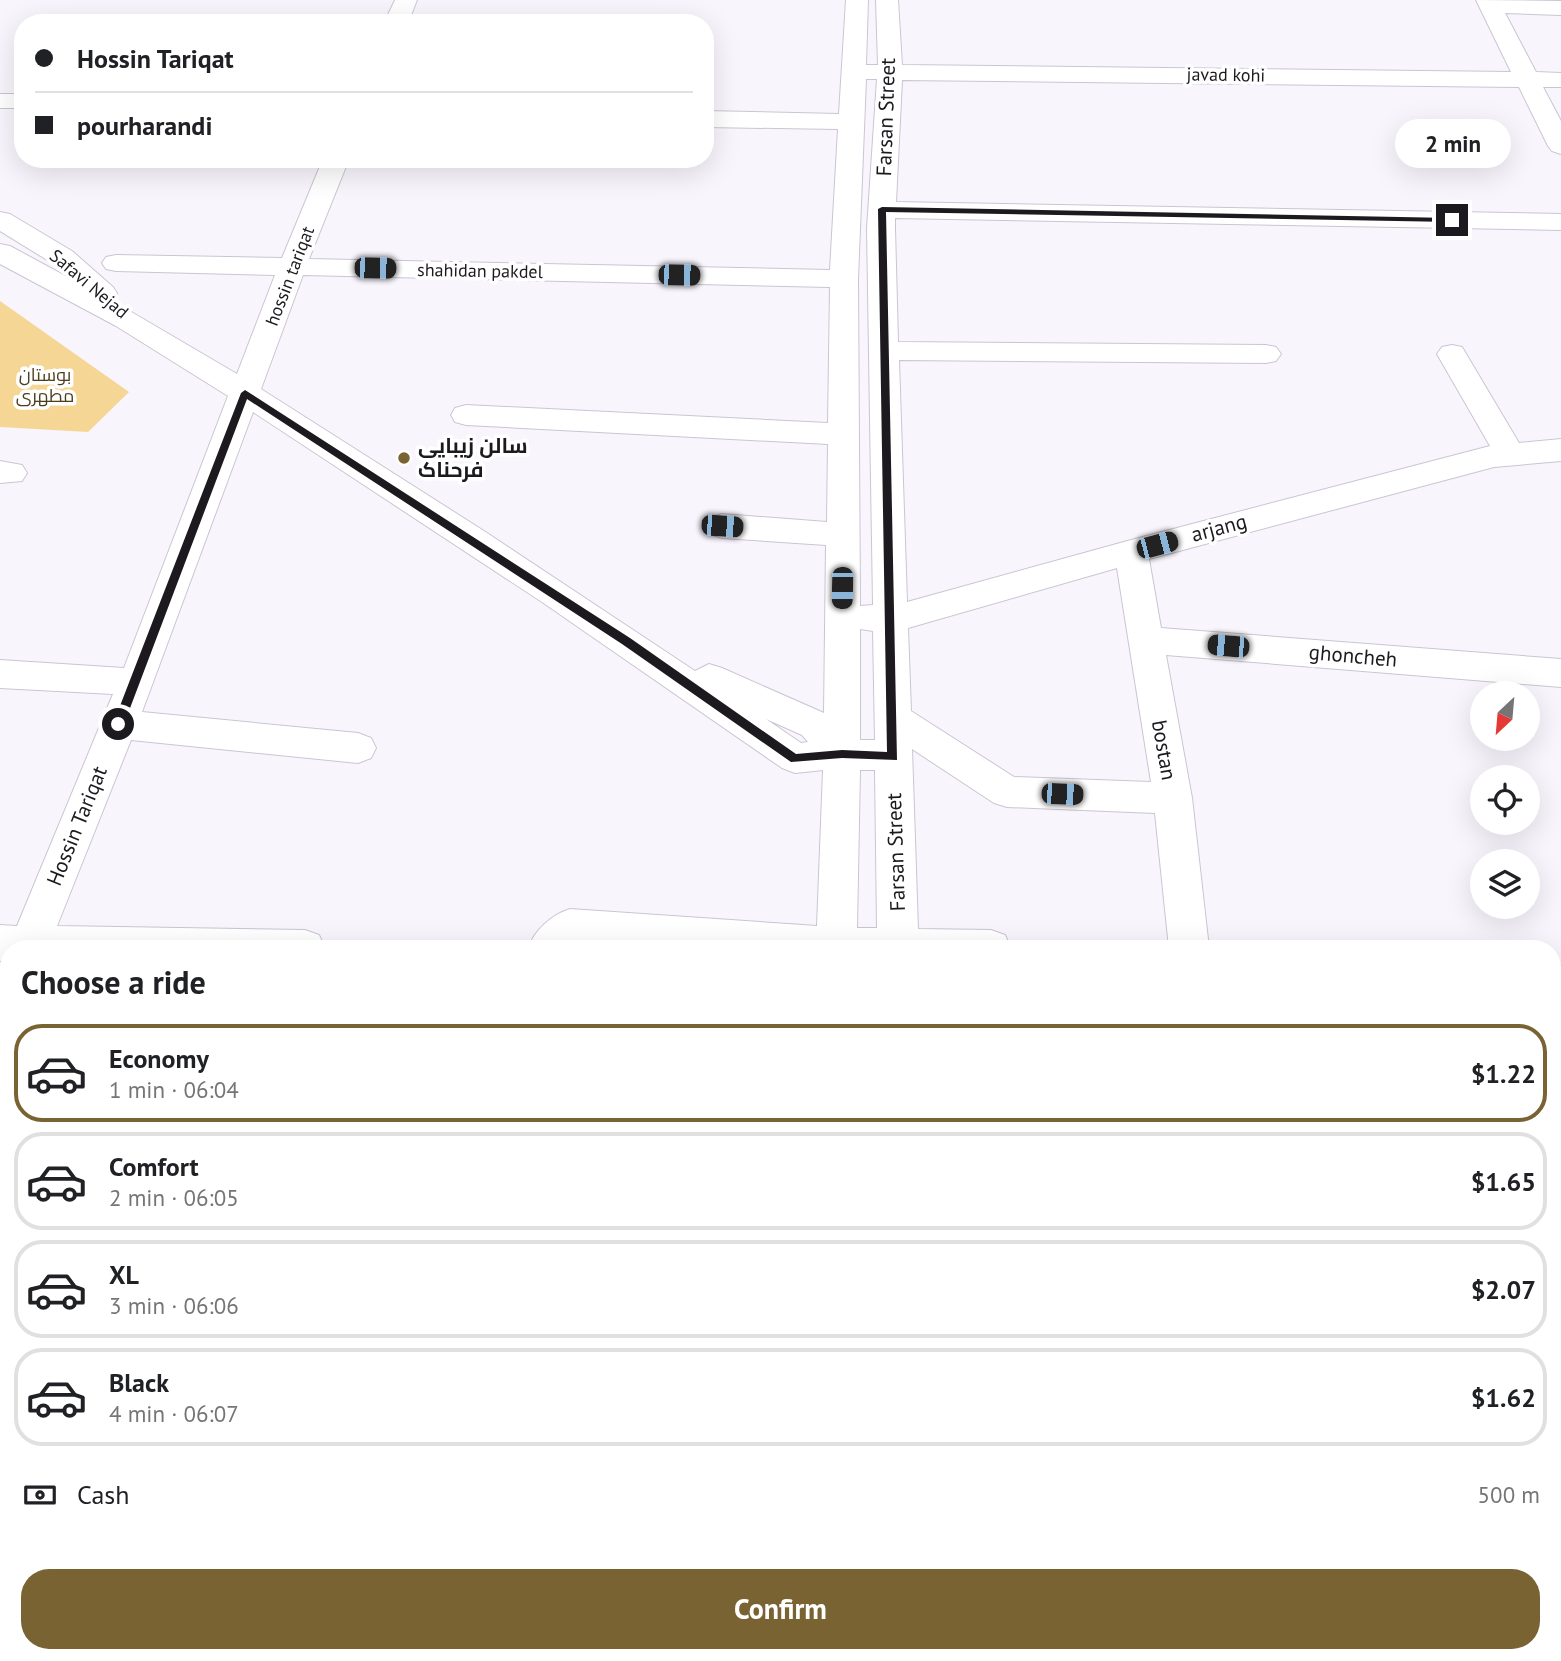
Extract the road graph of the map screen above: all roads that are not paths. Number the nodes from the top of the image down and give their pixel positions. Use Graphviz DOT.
graph roads {
  1 [pos="857,0"];
  2 [pos="887,0"];
  3 [pos="1489,3"];
  4 [pos="1561,8"];
  5 [pos="854,72"];
  6 [pos="890,72"];
  7 [pos="1527,79"];
  8 [pos="1561,80"];
  9 [pos="714,119"];
  10 [pos="852,122"];
  11 [pos="1561,146"];
  12 [pos="332,168"];
  13 [pos="882,209"];
  14 [pos="0,220"];
  15 [pos="1561,222"];
  16 [pos="0,252"];
  17 [pos="116,263"];
  18 [pos="292,267"];
  19 [pos="844,278"];
  20 [pos="141,327"];
  21 [pos="884,351"];
  22 [pos="1266,354"];
  23 [pos="1452,354"];
  24 [pos="245,393"];
  25 [pos="466,415"];
  26 [pos="843,434"];
  27 [pos="1561,450"];
  28 [pos="1510,454"];
  29 [pos="722,526"];
  30 [pos="842,534"];
  31 [pos="1131,552"];
  32 [pos="841,614"];
  33 [pos="890,620"];
  34 [pos="1144,640"];
  35 [pos="1561,673"];
  36 [pos="0,674"];
  37 [pos="136,682"];
  38 [pos="892,717"];
  39 [pos="118,724"];
  40 [pos="358,748"];
  41 [pos="842,754"];
  42 [pos="893,757"];
  43 [pos="1173,798"];
  44 [pos="17,940"];
  45 [pos="556,940"];
  46 [pos="747,940"];
  47 [pos="836,940"];
  48 [pos="898,940"];
  49 [pos="1188,940"];
  1 -- 5 [label="street, Farsan Street"];
  2 -- 6 [label="street, Farsan Street"];
  3 -- 4 [label="street"];
  3 -- 7 [label="street"];
  5 -- 6 [label="street, javad kohi"];
  5 -- 10 [label="street, Farsan Street"];
  6 -- 7 [label="street, javad kohi"];
  6 -- 13 [label="street, Farsan Street"];
  7 -- 8 [label="street, javad kohi"];
  7 -- 11 [label="street"];
  9 -- 10 [label="street"];
  10 -- 19 [label="street, Farsan Street"];
  12 -- 18 [label="street, hossin tariqat"];
  13 -- 15 [label="street"];
  13 -- 21 [label="street, Farsan Street"];
  14 -- 20 [label="street, Safavi Nejad"];
  16 -- 20 [label="street, Safavi Nejad"];
  17 -- 18 [label="street, shahidan pakdel"];
  18 -- 19 [label="street, shahidan pakdel"];
  18 -- 24 [label="street, hossin tariqat"];
  19 -- 26 [label="street, Farsan Street"];
  20 -- 24 [label="street, Safavi Nejad"];
  21 -- 22 [label="street"];
  21 -- 33 [label="street, Farsan Street"];
  23 -- 28 [label="street"];
  24 -- 37 [label="street, Hossin Tariqat"];
  24 -- 41 [label="street, Safavi Nejad"];
  25 -- 26 [label="street"];
  26 -- 30 [label="street, Farsan Street"];
  27 -- 28 [label="street, arjang"];
  28 -- 31 [label="street, arjang"];
  29 -- 30 [label="street"];
  30 -- 32 [label="street, Farsan Street"];
  31 -- 33 [label="street, arjang"];
  31 -- 34 [label="street, bostan"];
  32 -- 33 [label="street"];
  32 -- 41 [label="street, Farsan Street"];
  33 -- 38 [label="street, Farsan Street"];
  34 -- 35 [label="street, ghoncheh"];
  34 -- 43 [label="street, bostan"];
  36 -- 37 [label="street"];
  37 -- 39 [label="street, Hossin Tariqat"];
  38 -- 42 [label="street, Farsan Street"];
  38 -- 43 [label="street"];
  39 -- 40 [label="street"];
  39 -- 44 [label="street, Hossin Tariqat"];
  41 -- 42 [label="street, Safavi Nejad"];
  41 -- 47 [label="street, Farsan Street"];
  42 -- 48 [label="street, Farsan Street"];
  43 -- 49 [label="street, bostan"];
  45 -- 46 [label="street"];
}
